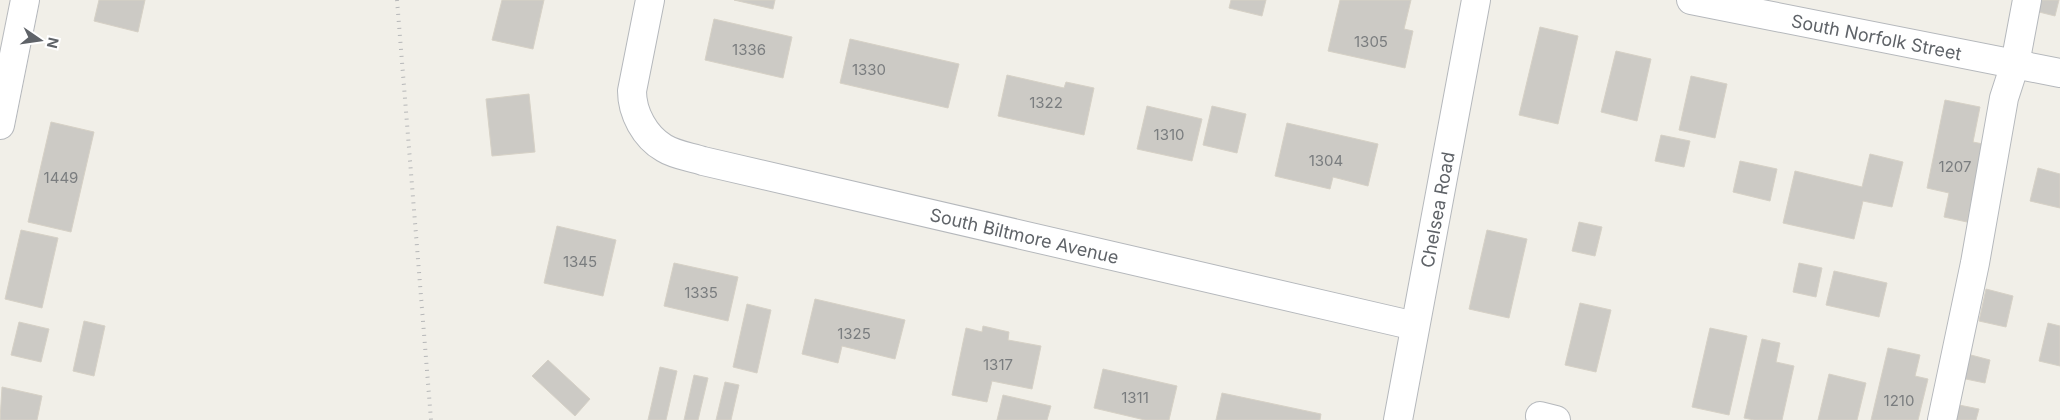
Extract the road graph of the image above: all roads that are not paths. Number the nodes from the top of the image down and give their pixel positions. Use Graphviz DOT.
graph roads {
  1 [pos="25,0"];
  2 [pos="650,0"];
  3 [pos="1476,0"];
  4 [pos="1691,0"];
  5 [pos="2028,0"];
  6 [pos="2015,64"];
  7 [pos="6,66"];
  8 [pos="2060,73"];
  9 [pos="0,125"];
  10 [pos="1415,326"];
  11 [pos="1398,420"];
  12 [pos="1942,420"];
  1 -- 7 [label="street"];
  2 -- 10 [label="street, South Biltmore Avenue"];
  3 -- 10 [label="street, Chelsea Road"];
  4 -- 6 [label="street, South Norfolk Street"];
  5 -- 6 [label="street"];
  6 -- 8 [label="street, South Norfolk Street"];
  6 -- 12 [label="street"];
  7 -- 9 [label="street"];
  10 -- 11 [label="street, Chelsea Road"];
}
